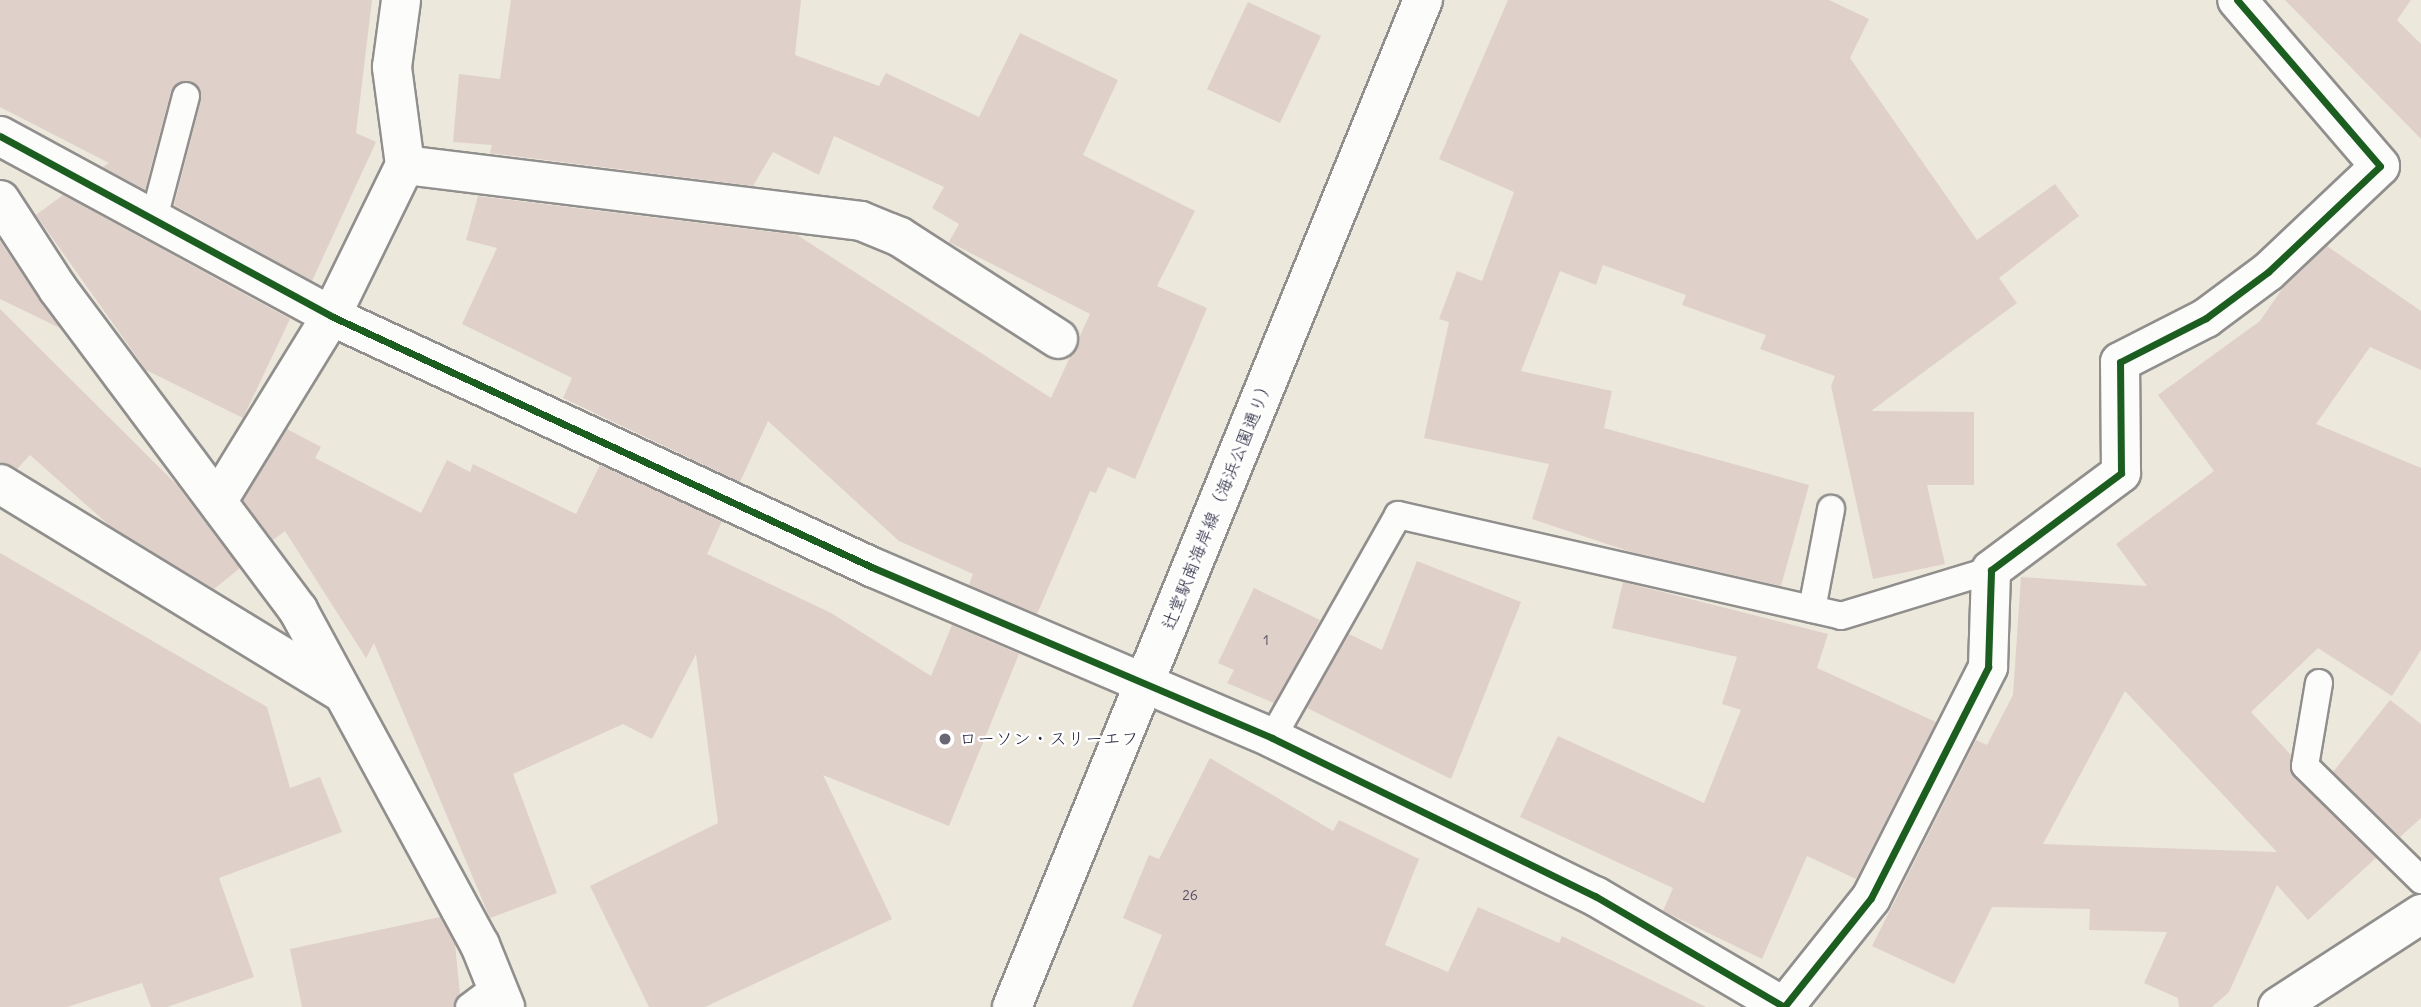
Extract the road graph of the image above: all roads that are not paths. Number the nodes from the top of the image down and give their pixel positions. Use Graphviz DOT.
graph roads {
  1 [pos="401,0"];
  2 [pos="1423,0"];
  3 [pos="2237,0"];
  4 [pos="186,96"];
  5 [pos="0,136"];
  6 [pos="405,165"];
  7 [pos="0,200"];
  8 [pos="154,218"];
  9 [pos="331,316"];
  10 [pos="1058,339"];
  11 [pos="0,484"];
  12 [pos="218,500"];
  13 [pos="1831,509"];
  14 [pos="1991,570"];
  15 [pos="1812,609"];
  16 [pos="1146,681"];
  17 [pos="2319,683"];
  18 [pos="339,691"];
  19 [pos="1272,738"];
  20 [pos="2421,880"];
  21 [pos="2421,914"];
  22 [pos="490,1000"];
  23 [pos="1012,1007"];
  24 [pos="1784,1007"];
  25 [pos="2278,1007"];
  1 -- 6 [label="street"];
  2 -- 16 [label="street, 辻堂駅南海岸線（海浜公園通り）"];
  3 -- 14 [label="street"];
  4 -- 8 [label="lane"];
  5 -- 8 [label="street"];
  6 -- 9 [label="street"];
  6 -- 10 [label="street"];
  7 -- 12 [label="street"];
  8 -- 9 [label="street"];
  9 -- 12 [label="street"];
  9 -- 16 [label="street"];
  11 -- 18 [label="street"];
  12 -- 18 [label="street"];
  13 -- 15 [label="lane"];
  14 -- 15 [label="lane"];
  14 -- 24 [label="street"];
  15 -- 19 [label="lane"];
  16 -- 19 [label="street"];
  16 -- 23 [label="street, 辻堂駅南海岸線（海浜公園通り）"];
  17 -- 20 [label="lane"];
  18 -- 22 [label="street"];
  19 -- 24 [label="street"];
  21 -- 25 [label="street"];
}
